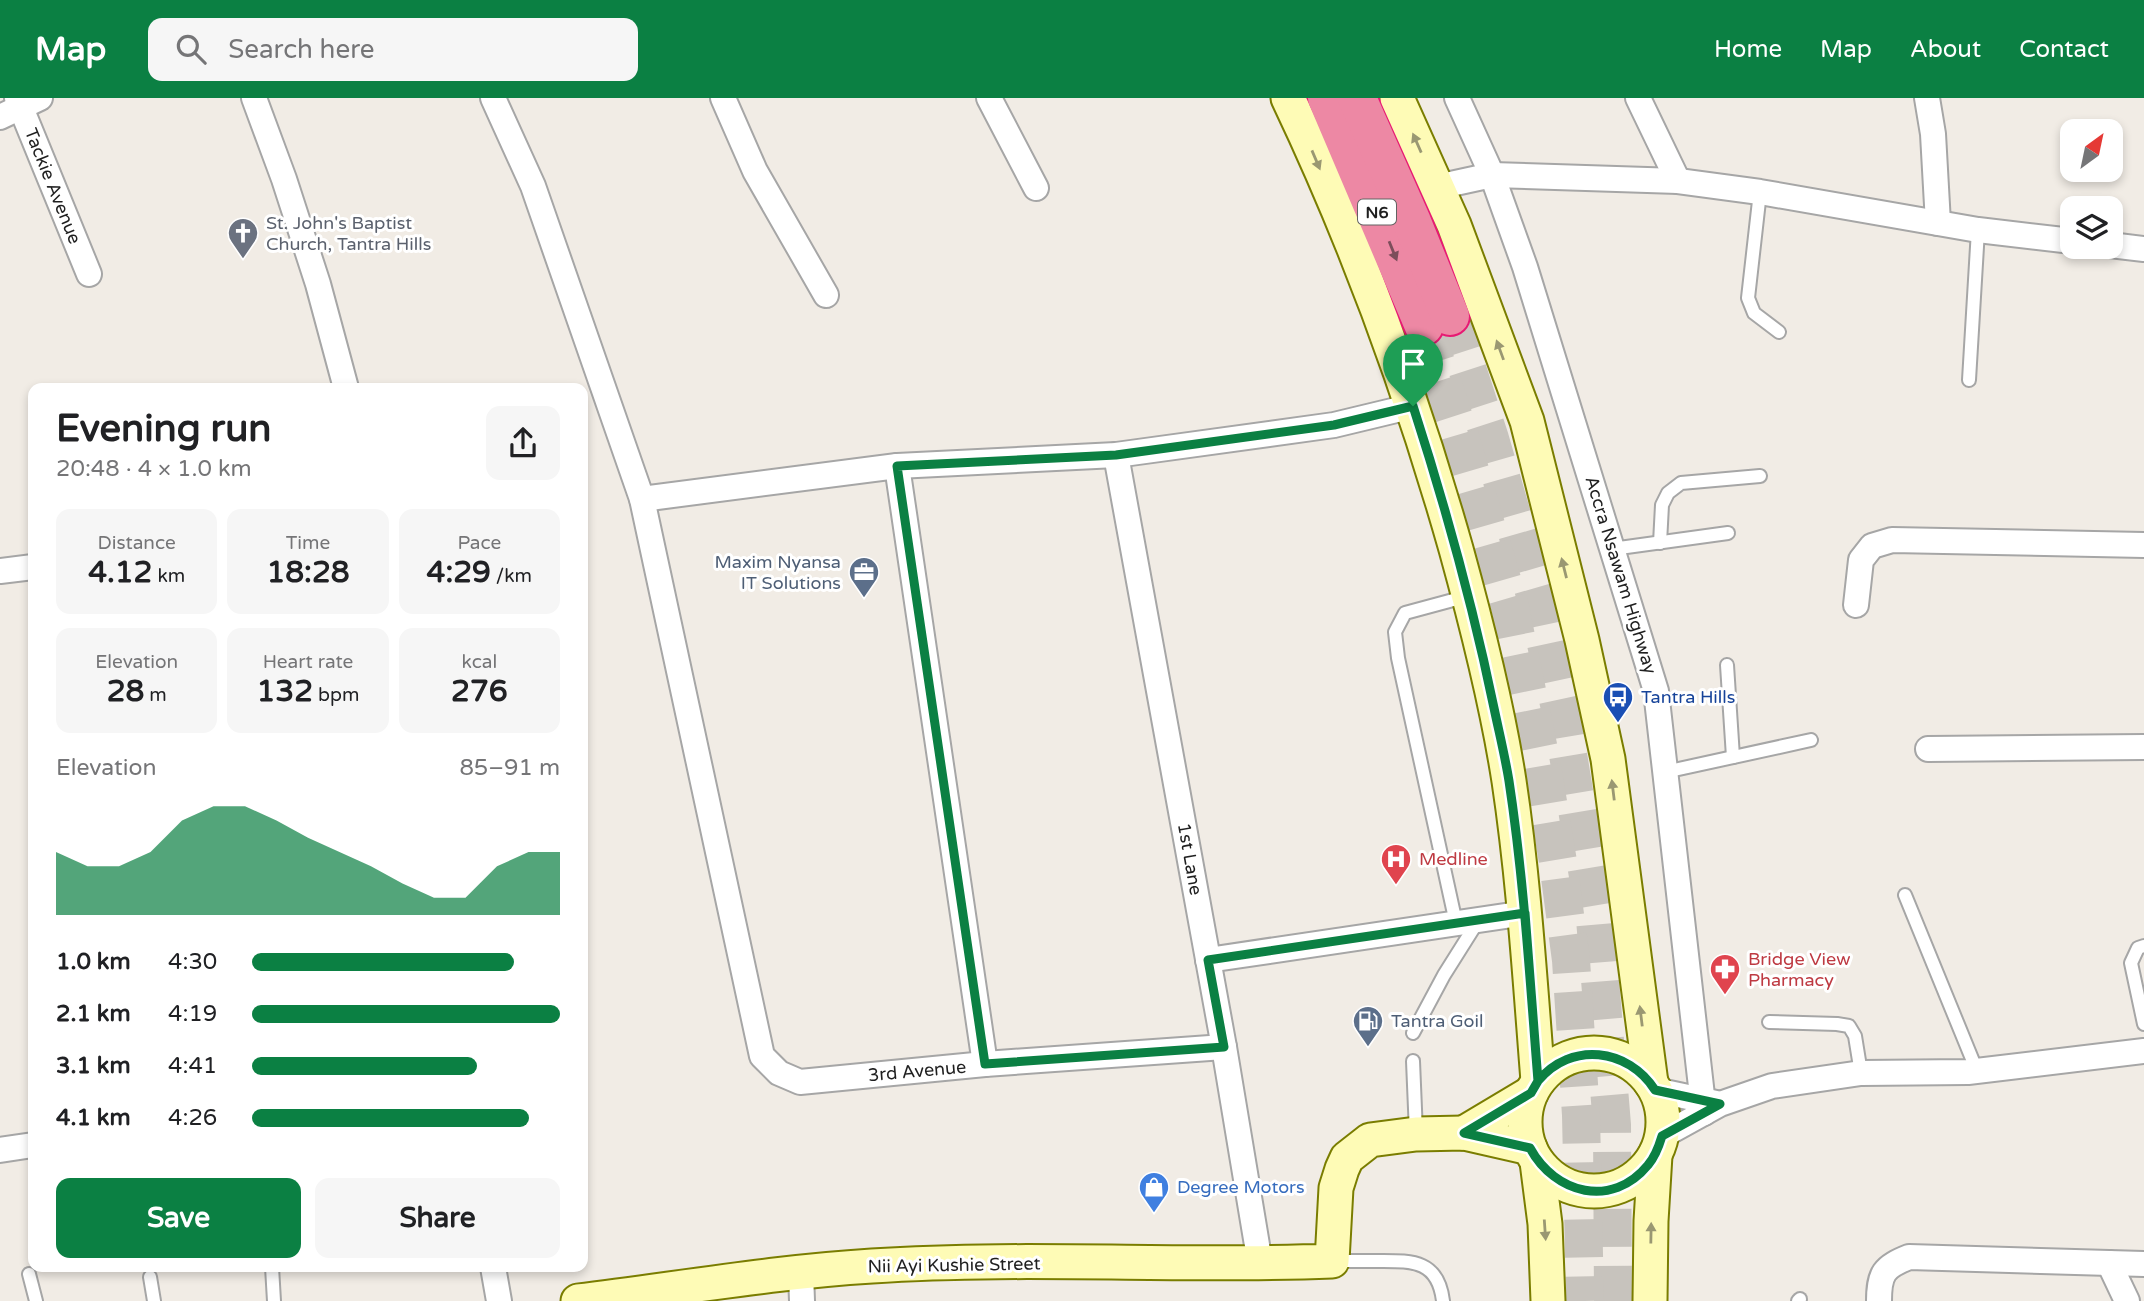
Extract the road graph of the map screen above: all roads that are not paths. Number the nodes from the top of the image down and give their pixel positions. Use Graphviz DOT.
graph roads {
  1 [pos="254,98"];
  2 [pos="493,98"];
  3 [pos="723,98"];
  4 [pos="989,98"];
  5 [pos="1288,98"];
  6 [pos="1328,98"];
  7 [pos="1357,98"];
  8 [pos="1397,98"];
  9 [pos="1457,98"];
  10 [pos="1638,98"];
  11 [pos="1927,98"];
  12 [pos="20,105"];
  13 [pos="1492,175"];
  14 [pos="1678,181"];
  15 [pos="1437,187"];
  16 [pos="1037,188"];
  17 [pos="1760,192"];
  18 [pos="1938,223"];
  19 [pos="1978,230"];
  20 [pos="2060,240"];
  21 [pos="2123,246"];
  22 [pos="2144,248"];
  23 [pos="89,274"];
  24 [pos="826,295"];
  25 [pos="1779,332"];
  26 [pos="1969,380"];
  27 [pos="345,383"];
  28 [pos="1413,406"];
  29 [pos="1116,455"];
  30 [pos="897,466"];
  31 [pos="1760,476"];
  32 [pos="642,499"];
  33 [pos="1728,533"];
  34 [pos="1660,543"];
  35 [pos="2144,545"];
  36 [pos="1612,549"];
  37 [pos="28,568"];
  38 [pos="0,571"];
  39 [pos="1469,596"];
  40 [pos="1856,605"];
  41 [pos="1727,665"];
  42 [pos="1811,740"];
  43 [pos="2144,747"];
  44 [pos="1928,749"];
  45 [pos="1733,757"];
  46 [pos="1665,772"];
  47 [pos="1905,895"];
  48 [pos="1525,913"];
  49 [pos="1468,921"];
  50 [pos="2144,946"];
  51 [pos="1208,960"];
  52 [pos="1769,1022"];
  53 [pos="2144,1024"];
  54 [pos="1413,1033"];
  55 [pos="1224,1047"];
  56 [pos="2144,1051"];
  57 [pos="1413,1061"];
  58 [pos="985,1064"];
  59 [pos="1977,1071"];
  60 [pos="1861,1073"];
  61 [pos="1535,1087"];
  62 [pos="1653,1087"];
  63 [pos="1709,1106"];
  64 [pos="1464,1133"];
  65 [pos="1416,1134"];
  66 [pos="1659,1145"];
  67 [pos="28,1146"];
  68 [pos="0,1150"];
  69 [pos="1534,1155"];
  70 [pos="1332,1261"];
  71 [pos="2109,1263"];
  72 [pos="1260,1264"];
  73 [pos="2144,1264"];
  74 [pos="272,1272"];
  75 [pos="494,1272"];
  76 [pos="29,1275"];
  77 [pos="150,1278"];
  78 [pos="802,1287"];
  79 [pos="36,1301"];
  80 [pos="154,1301"];
  81 [pos="274,1301"];
  82 [pos="499,1301"];
  83 [pos="578,1301"];
  84 [pos="584,1301"];
  85 [pos="1443,1301"];
  86 [pos="1548,1301"];
  87 [pos="1650,1301"];
  88 [pos="1879,1301"];
  89 [pos="2127,1301"];
  1 -- 27 [label="street"];
  2 -- 32 [label="street"];
  3 -- 24 [label="street"];
  4 -- 16 [label="street"];
  5 -- 28 [label="main road, one-way"];
  6 -- 7 [label="highway, N6, one-way"];
  15 -- 8 [label="main road, one-way"];
  9 -- 13 [label="street, Accra Nsawam Highway"];
  10 -- 14 [label="street"];
  11 -- 18 [label="street"];
  12 -- 23 [label="street, Tackie Avenue"];
  13 -- 14 [label="street"];
  13 -- 15 [label="street"];
  13 -- 36 [label="street, Accra Nsawam Highway"];
  14 -- 17 [label="street"];
  62 -- 15 [label="main road, one-way"];
  17 -- 18 [label="street"];
  17 -- 25 [label="lane"];
  18 -- 19 [label="street"];
  19 -- 20 [label="street"];
  19 -- 26 [label="lane"];
  21 -- 22 [label="street"];
  28 -- 29 [label="street"];
  28 -- 39 [label="main road"];
  29 -- 30 [label="street"];
  29 -- 51 [label="street, 1st Lane"];
  30 -- 32 [label="street"];
  30 -- 58 [label="street"];
  31 -- 34 [label="lane"];
  32 -- 58 [label="street, 3rd Avenue"];
  33 -- 34 [label="lane"];
  34 -- 36 [label="lane"];
  35 -- 40 [label="street"];
  36 -- 46 [label="street, Accra Nsawam Highway"];
  37 -- 38 [label="street"];
  39 -- 48 [label="main road"];
  39 -- 49 [label="lane"];
  41 -- 45 [label="lane"];
  42 -- 45 [label="lane"];
  43 -- 44 [label="street"];
  45 -- 46 [label="lane"];
  46 -- 63 [label="street, Accra Nsawam Highway"];
  47 -- 59 [label="lane"];
  48 -- 49 [label="street"];
  48 -- 61 [label="main road"];
  49 -- 51 [label="street"];
  49 -- 54 [label="lane"];
  50 -- 53 [label="lane"];
  51 -- 55 [label="street, 1st Lane"];
  52 -- 60 [label="lane"];
  55 -- 58 [label="street, 3rd Avenue"];
  55 -- 72 [label="street, 1st Lane"];
  56 -- 59 [label="street"];
  57 -- 65 [label="lane"];
  59 -- 60 [label="street"];
  60 -- 63 [label="street"];
  61 -- 62 [label="main road"];
  61 -- 64 [label="main road"];
  61 -- 69 [label="main road"];
  62 -- 63 [label="street"];
  62 -- 66 [label="main road"];
  63 -- 66 [label="street"];
  64 -- 65 [label="main road"];
  64 -- 69 [label="main road"];
  65 -- 70 [label="main road"];
  66 -- 69 [label="main road"];
  87 -- 66 [label="main road, one-way"];
  67 -- 68 [label="street"];
  69 -- 86 [label="main road, one-way"];
  70 -- 72 [label="main road, Nii Ayi Kushie Street"];
  70 -- 85 [label="lane"];
  71 -- 73 [label="street"];
  71 -- 88 [label="street"];
  71 -- 89 [label="street"];
  72 -- 78 [label="main road, Nii Ayi Kushie Street"];
  74 -- 81 [label="lane"];
  75 -- 82 [label="street"];
  76 -- 79 [label="lane"];
  77 -- 80 [label="lane"];
  78 -- 84 [label="main road, Nii Ayi Kushie Street"];
  83 -- 84 [label="main road, Nii Ayi Kushie Street"];
}
